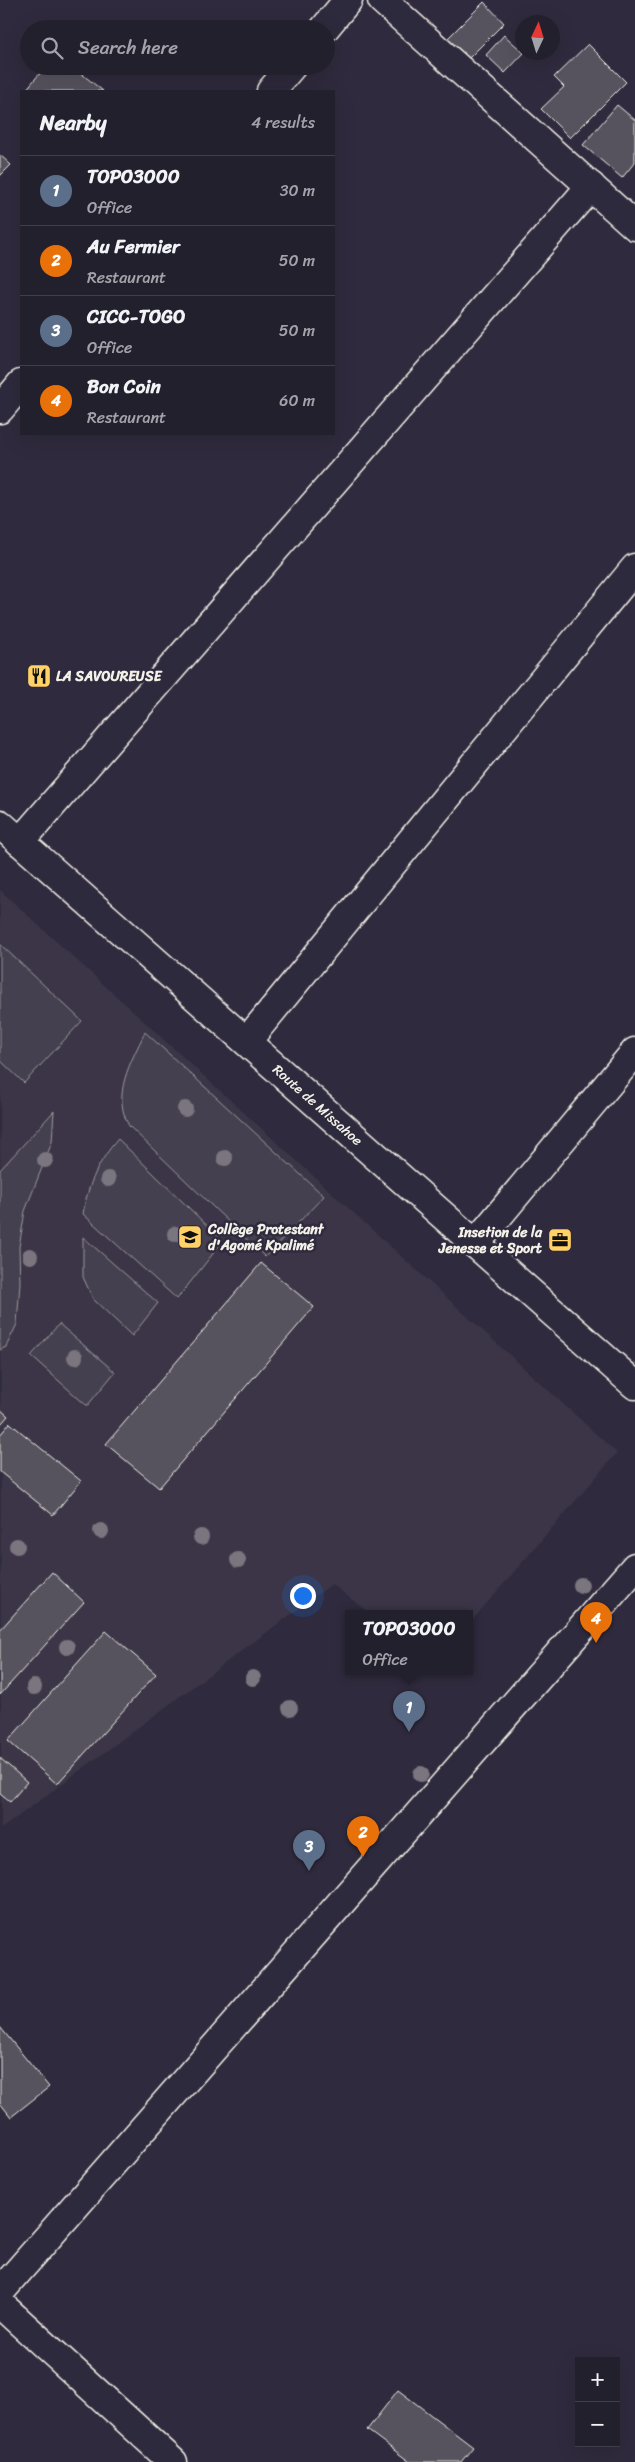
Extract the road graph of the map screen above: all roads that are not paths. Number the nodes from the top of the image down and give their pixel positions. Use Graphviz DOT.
graph roads {
  1 [pos="348,0"];
  2 [pos="382,0"];
  3 [pos="331,20"];
  4 [pos="284,75"];
  5 [pos="272,90"];
  6 [pos="591,186"];
  7 [pos="635,226"];
  8 [pos="20,385"];
  9 [pos="0,409"];
  10 [pos="635,568"];
  11 [pos="0,824"];
  12 [pos="20,842"];
  13 [pos="247,1041"];
  14 [pos="635,1052"];
  15 [pos="475,1244"];
  16 [pos="635,1385"];
  17 [pos="635,1568"];
  18 [pos="0,2292"];
  19 [pos="0,2304"];
  20 [pos="174,2462"];
  1 -- 3 [label="street"];
  2 -- 6 [label="street"];
  4 -- 5 [label="street"];
  6 -- 7 [label="street"];
  6 -- 12 [label="street"];
  8 -- 9 [label="street"];
  10 -- 13 [label="street"];
  11 -- 12 [label="street, Route de Missahoe"];
  12 -- 13 [label="street, Route de Missahoe"];
  13 -- 15 [label="street, Route de Missahoe"];
  14 -- 15 [label="street"];
  15 -- 16 [label="street, Route de Missahoe"];
  17 -- 18 [label="street"];
  19 -- 20 [label="street"];
}
